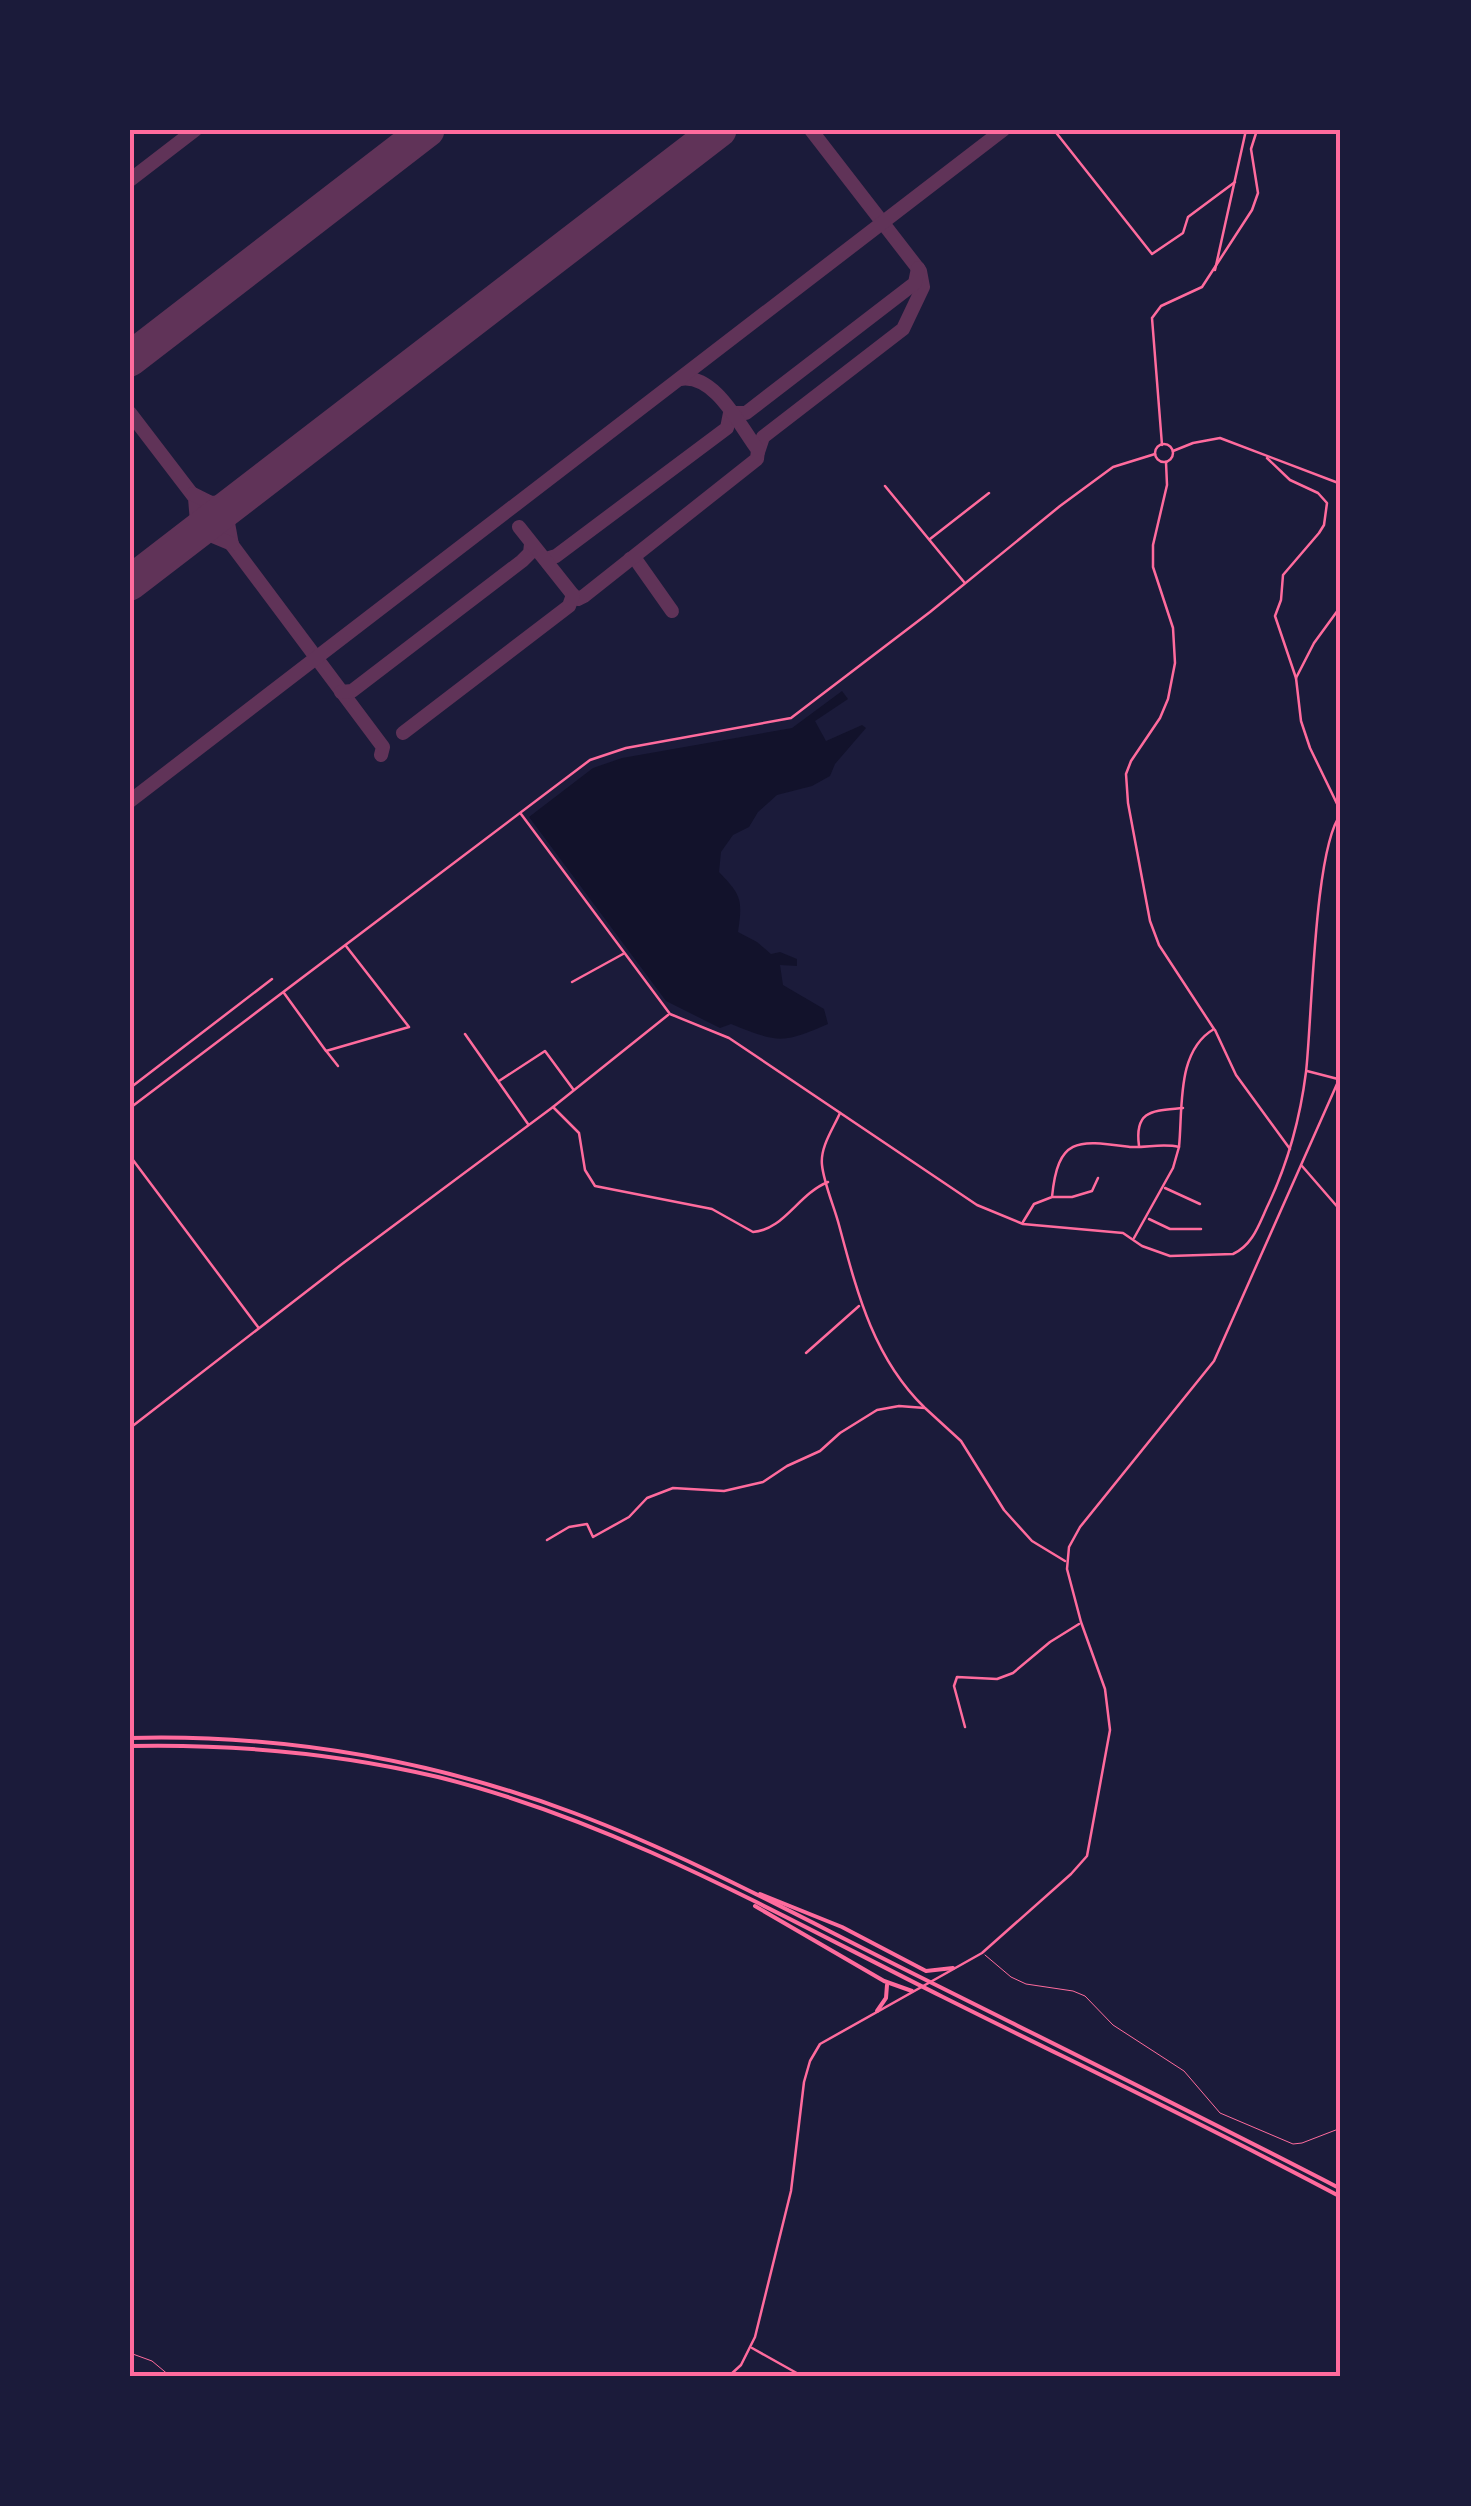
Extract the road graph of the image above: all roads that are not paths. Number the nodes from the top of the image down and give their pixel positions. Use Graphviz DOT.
graph roads {
  1 [pos="1054,130"];
  2 [pos="1246,130"];
  3 [pos="1258,130"];
  4 [pos="1235,182"];
  5 [pos="1214,272"];
  6 [pos="1162,444"];
  7 [pos="1173,451"];
  8 [pos="1156,454"];
  9 [pos="1268,458"];
  10 [pos="1166,462"];
  11 [pos="1341,484"];
  12 [pos="884,486"];
  13 [pos="989,493"];
  14 [pos="929,540"];
  15 [pos="965,583"];
  16 [pos="1341,606"];
  17 [pos="1296,678"];
  18 [pos="520,813"];
  19 [pos="1341,814"];
  20 [pos="346,946"];
  21 [pos="624,953"];
  22 [pos="272,979"];
  23 [pos="572,982"];
  24 [pos="282,992"];
  25 [pos="670,1014"];
  26 [pos="1214,1029"];
  27 [pos="465,1034"];
  28 [pos="326,1051"];
  29 [pos="338,1066"];
  30 [pos="1306,1071"];
  31 [pos="1340,1077"];
  32 [pos="499,1081"];
  33 [pos="130,1088"];
  34 [pos="574,1090"];
  35 [pos="552,1107"];
  36 [pos="130,1108"];
  37 [pos="1183,1108"];
  38 [pos="841,1112"];
  39 [pos="529,1125"];
  40 [pos="1140,1147"];
  41 [pos="1179,1147"];
  42 [pos="1054,1150"];
  43 [pos="1290,1150"];
  44 [pos="1062,1155"];
  45 [pos="130,1156"];
  46 [pos="1301,1165"];
  47 [pos="1098,1178"];
  48 [pos="828,1182"];
  49 [pos="1163,1188"];
  50 [pos="1052,1196"];
  51 [pos="1200,1204"];
  52 [pos="1341,1210"];
  53 [pos="1148,1218"];
  54 [pos="1023,1224"];
  55 [pos="1200,1229"];
  56 [pos="1132,1240"];
  57 [pos="860,1305"];
  58 [pos="259,1328"];
  59 [pos="806,1353"];
  60 [pos="925,1408"];
  61 [pos="130,1428"];
  62 [pos="548,1540"];
  63 [pos="1067,1561"];
  64 [pos="1081,1622"];
  65 [pos="966,1727"];
  66 [pos="130,1738"];
  67 [pos="130,1746"];
  68 [pos="733,1883"];
  69 [pos="726,1888"];
  70 [pos="982,1953"];
  71 [pos="953,1968"];
  72 [pos="926,1971"];
  73 [pos="884,1981"];
  74 [pos="928,1982"];
  75 [pos="904,1988"];
  76 [pos="912,1991"];
  77 [pos="877,2011"];
  78 [pos="1341,2128"];
  79 [pos="1341,2189"];
  80 [pos="1341,2197"];
  81 [pos="751,2347"];
  82 [pos="130,2353"];
  83 [pos="170,2376"];
  84 [pos="728,2376"];
  85 [pos="802,2376"];
  1 -- 4 [label="street"];
  2 -- 4 [label="street"];
  3 -- 5 [label="street"];
  4 -- 5 [label="street"];
  5 -- 6 [label="street"];
  6 -- 7 [label="street"];
  6 -- 8 [label="street"];
  7 -- 9 [label="street"];
  7 -- 10 [label="street"];
  8 -- 10 [label="street"];
  8 -- 15 [label="street"];
  9 -- 11 [label="street"];
  9 -- 17 [label="street"];
  10 -- 26 [label="street"];
  12 -- 14 [label="street"];
  13 -- 14 [label="street"];
  14 -- 15 [label="street"];
  15 -- 18 [label="street"];
  16 -- 17 [label="street"];
  17 -- 19 [label="street"];
  18 -- 20 [label="street"];
  18 -- 21 [label="street"];
  19 -- 30 [label="street"];
  20 -- 24 [label="street"];
  20 -- 28 [label="street"];
  21 -- 23 [label="street"];
  21 -- 25 [label="street"];
  22 -- 33 [label="street"];
  24 -- 28 [label="street"];
  24 -- 36 [label="street"];
  25 -- 34 [label="street"];
  25 -- 38 [label="street"];
  26 -- 37 [label="street"];
  26 -- 43 [label="street"];
  27 -- 32 [label="street"];
  28 -- 29 [label="street"];
  30 -- 31 [label="street"];
  30 -- 43 [label="street"];
  31 -- 46 [label="street"];
  32 -- 34 [label="street"];
  32 -- 39 [label="street"];
  34 -- 35 [label="street"];
  35 -- 39 [label="street"];
  35 -- 48 [label="street"];
  37 -- 40 [label="street"];
  37 -- 41 [label="street"];
  38 -- 48 [label="street"];
  38 -- 54 [label="street"];
  39 -- 58 [label="street"];
  40 -- 41 [label="street"];
  40 -- 44 [label="street"];
  41 -- 49 [label="street"];
  42 -- 44 [label="street"];
  43 -- 56 [label="street"];
  44 -- 50 [label="street"];
  45 -- 58 [label="street"];
  46 -- 52 [label="street"];
  46 -- 63 [label="street"];
  47 -- 50 [label="street"];
  48 -- 57 [label="street"];
  49 -- 51 [label="street"];
  49 -- 53 [label="street"];
  50 -- 54 [label="street"];
  53 -- 55 [label="street"];
  53 -- 56 [label="street"];
  54 -- 56 [label="street"];
  57 -- 59 [label="street"];
  57 -- 60 [label="street"];
  58 -- 61 [label="street"];
  60 -- 62 [label="street"];
  60 -- 63 [label="street"];
  63 -- 64 [label="street"];
  64 -- 65 [label="street"];
  64 -- 70 [label="street"];
  66 -- 68 [label="highway"];
  67 -- 69 [label="highway"];
  68 -- 72 [label="highway"];
  68 -- 79 [label="highway"];
  69 -- 73 [label="highway"];
  69 -- 80 [label="highway"];
  70 -- 71 [label="street"];
  70 -- 78 [label="lane"];
  71 -- 72 [label="highway"];
  71 -- 74 [label="street"];
  72 -- 74 [label="highway"];
  72 -- 75 [label="highway"];
  73 -- 75 [label="highway"];
  73 -- 77 [label="highway"];
  74 -- 76 [label="street"];
  75 -- 76 [label="highway"];
  76 -- 77 [label="street"];
  77 -- 81 [label="street"];
  81 -- 84 [label="street"];
  81 -- 85 [label="street"];
  82 -- 83 [label="lane"];
}
